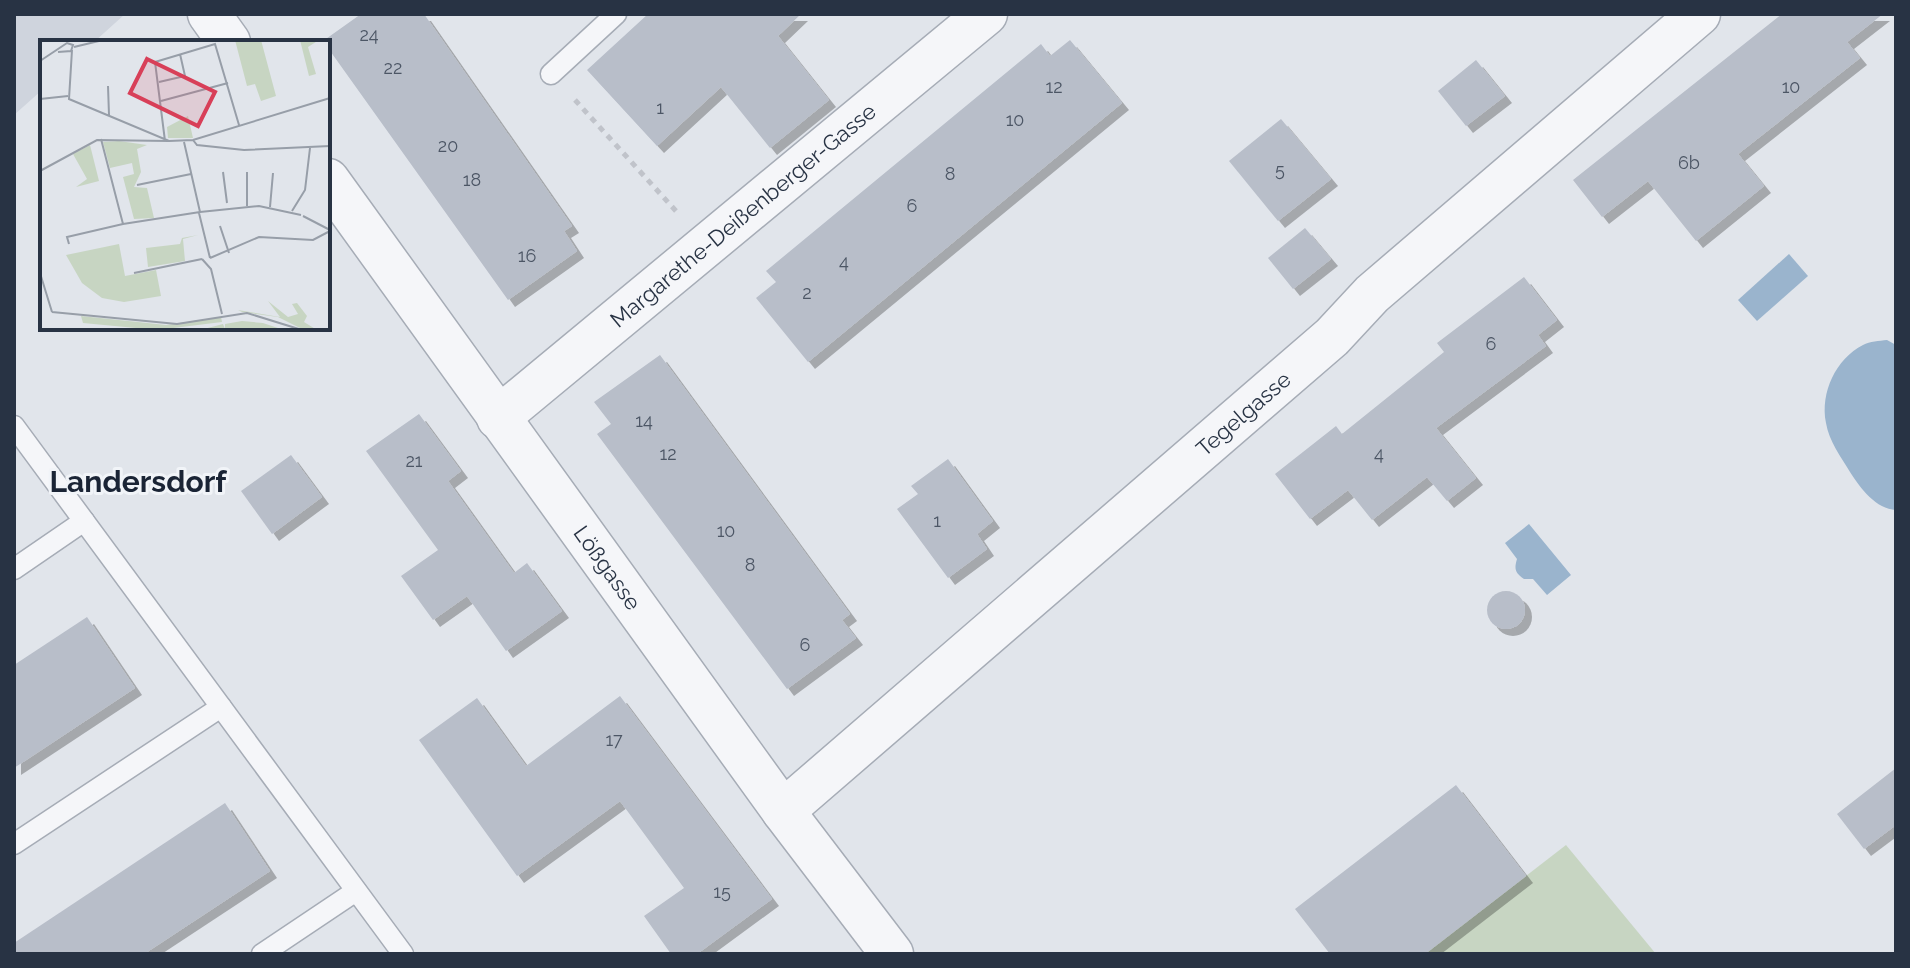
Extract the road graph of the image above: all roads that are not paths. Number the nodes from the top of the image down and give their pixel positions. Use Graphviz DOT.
graph roads {
  1 [pos="209,14"];
  2 [pos="616,14"];
  3 [pos="986,14"];
  4 [pos="1699,14"];
  5 [pos="228,40"];
  6 [pos="551,74"];
  7 [pos="330,183"];
  8 [pos="498,418"];
  9 [pos="14,426"];
  10 [pos="84,521"];
  11 [pos="14,569"];
  12 [pos="221,707"];
  13 [pos="783,811"];
  14 [pos="14,844"];
  15 [pos="356,891"];
  16 [pos="262,954"];
  17 [pos="403,954"];
  18 [pos="892,954"];
  1 -- 5 [label="street"];
  2 -- 6 [label="lane"];
  3 -- 8 [label="street, Margarethe-Deißenberger-Gasse"];
  4 -- 13 [label="street, Tegelgasse"];
  7 -- 8 [label="street, Lößgasse"];
  8 -- 13 [label="street, Lößgasse"];
  9 -- 10 [label="lane"];
  10 -- 11 [label="lane"];
  10 -- 12 [label="lane"];
  12 -- 14 [label="lane"];
  12 -- 15 [label="lane"];
  13 -- 18 [label="street, Lößgasse"];
  15 -- 16 [label="lane"];
  15 -- 17 [label="lane"];
}
